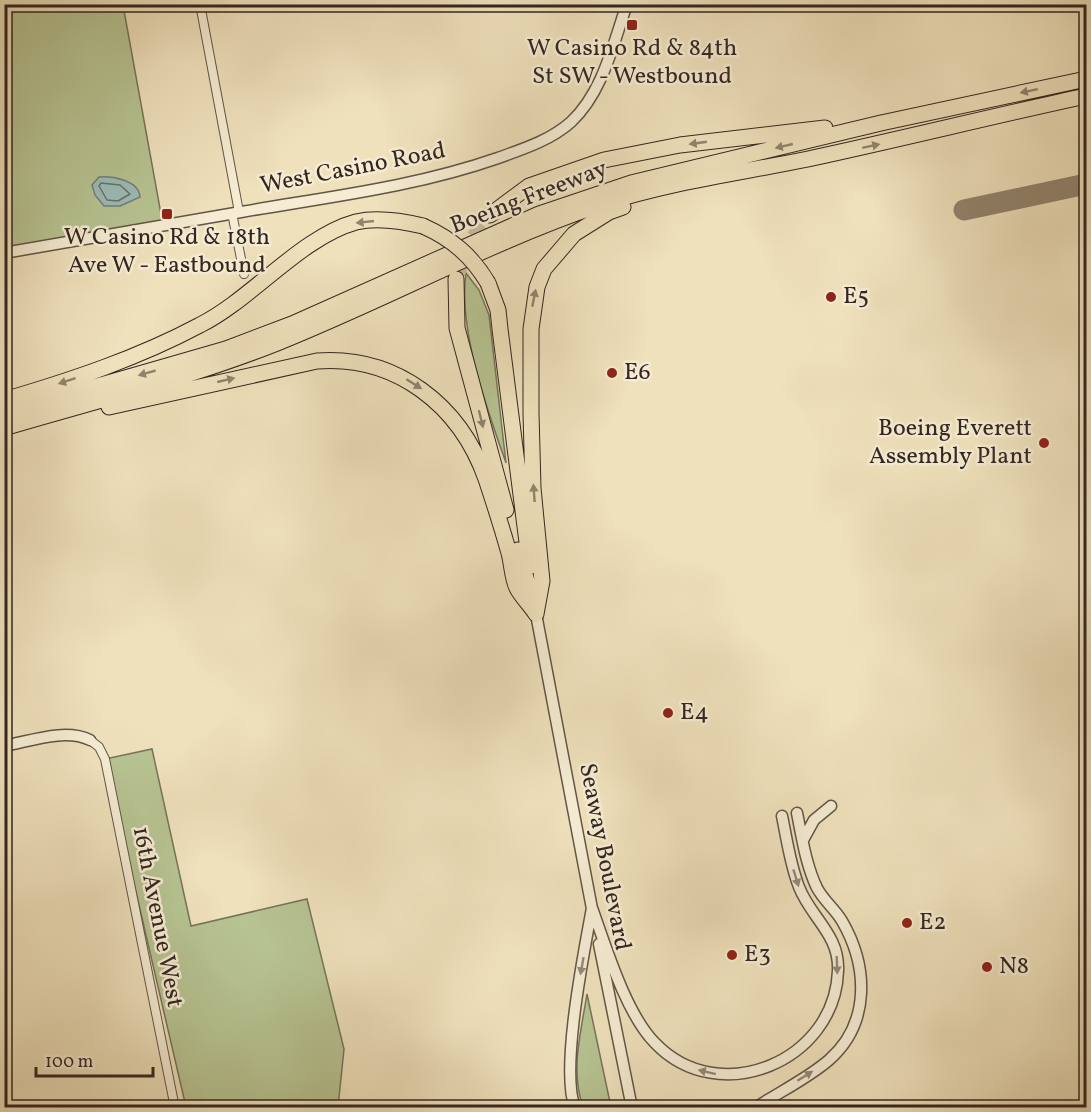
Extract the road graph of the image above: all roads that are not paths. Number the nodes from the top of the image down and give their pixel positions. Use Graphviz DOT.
graph roads {
  1 [pos="200,4"];
  2 [pos="627,4"];
  3 [pos="1086,79"];
  4 [pos="1086,96"];
  5 [pos="1086,105"];
  6 [pos="881,123"];
  7 [pos="949,129"];
  8 [pos="732,175"];
  9 [pos="236,213"];
  10 [pos="490,215"];
  11 [pos="4,253"];
  12 [pos="244,274"];
  13 [pos="456,279"];
  14 [pos="4,400"];
  15 [pos="4,413"];
  16 [pos="4,429"];
  17 [pos="536,614"];
  18 [pos="90,740"];
  19 [pos="4,746"];
  20 [pos="831,806"];
  21 [pos="797,813"];
  22 [pos="782,816"];
  23 [pos="803,841"];
  24 [pos="592,908"];
  25 [pos="176,1107"];
  26 [pos="574,1107"];
  27 [pos="632,1107"];
  28 [pos="755,1107"];
  1 -- 9 [label="street"];
  2 -- 9 [label="street, West Casino Road"];
  3 -- 6 [label="highway, Boeing Freeway, one-way"];
  4 -- 7 [label="highway, Boeing Freeway"];
  5 -- 7 [label="highway"];
  6 -- 10 [label="highway, one-way"];
  6 -- 15 [label="highway, Boeing Freeway, one-way"];
  8 -- 7 [label="highway, Boeing Freeway, one-way"];
  8 -- 16 [label="highway, Boeing Freeway"];
  17 -- 8 [label="highway, one-way"];
  9 -- 11 [label="street, West Casino Road"];
  9 -- 12 [label="street"];
  13 -- 17 [label="highway, one-way"];
  17 -- 14 [label="highway, one-way, bridge"];
  16 -- 17 [label="highway, one-way"];
  17 -- 24 [label="street, Seaway Boulevard"];
  18 -- 19 [label="street"];
  18 -- 25 [label="street, 16th Avenue West"];
  20 -- 23 [label="street"];
  21 -- 23 [label="street"];
  22 -- 24 [label="street, one-way"];
  28 -- 23 [label="street, one-way"];
  24 -- 26 [label="street, one-way"];
  24 -- 27 [label="street, Seaway Boulevard"];
}
